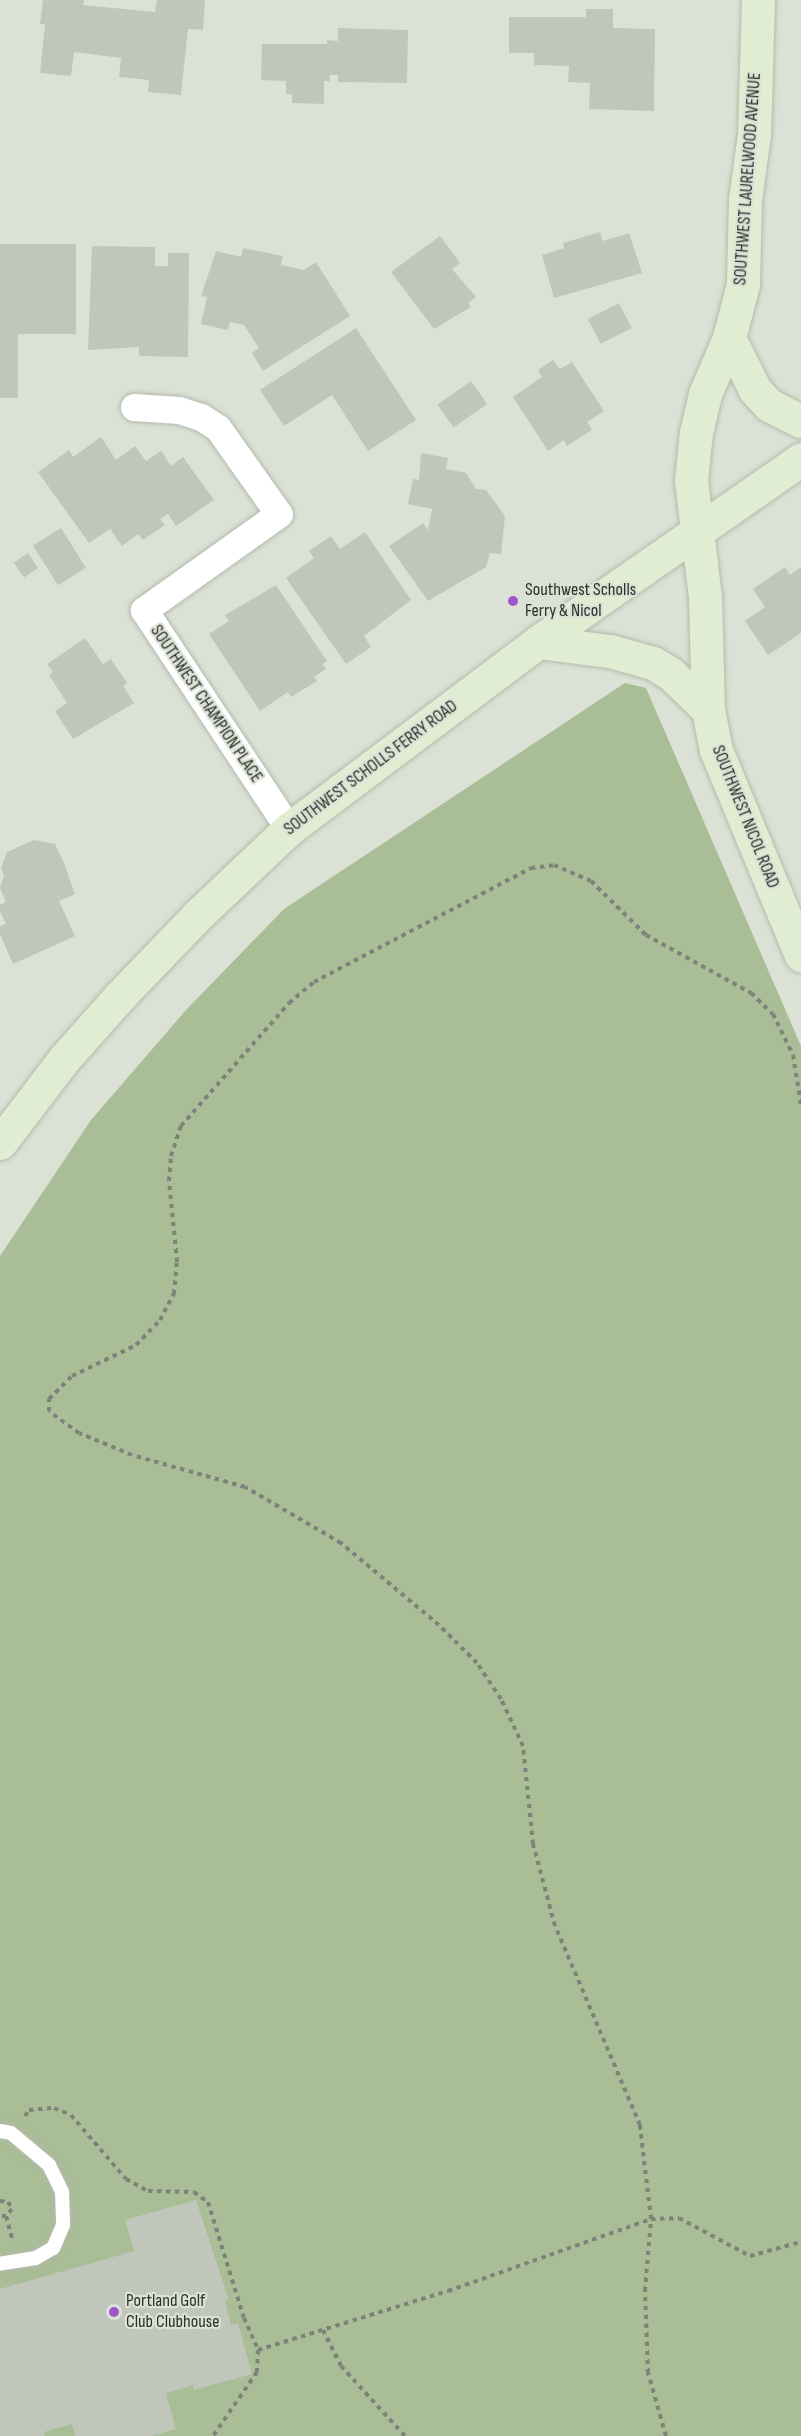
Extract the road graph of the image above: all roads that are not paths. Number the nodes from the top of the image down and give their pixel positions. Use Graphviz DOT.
graph roads {
  1 [pos="758,0"];
  2 [pos="729,338"];
  3 [pos="134,407"];
  4 [pos="801,421"];
  5 [pos="801,459"];
  6 [pos="698,531"];
  7 [pos="538,642"];
  8 [pos="708,710"];
  9 [pos="289,829"];
  10 [pos="801,955"];
  11 [pos="4,1130"];
  12 [pos="6,2132"];
  13 [pos="0,2264"];
  1 -- 2 [label="main road, SOUTHWEST LAURELWOOD AVENUE"];
  2 -- 4 [label="main road"];
  2 -- 6 [label="main road, SOUTHWEST LAURELWOOD AVENUE"];
  3 -- 9 [label="street, SOUTHWEST CHAMPION PLACE"];
  5 -- 6 [label="main road, SOUTHWEST SCHOLLS FERRY ROAD"];
  6 -- 7 [label="main road, SOUTHWEST SCHOLLS FERRY ROAD"];
  6 -- 8 [label="main road, SOUTHWEST NICOL ROAD"];
  7 -- 8 [label="main road"];
  7 -- 9 [label="main road, SOUTHWEST SCHOLLS FERRY ROAD"];
  8 -- 10 [label="main road, SOUTHWEST NICOL ROAD"];
  9 -- 11 [label="main road, SOUTHWEST SCHOLLS FERRY ROAD"];
  12 -- 13 [label="lane"];
}
